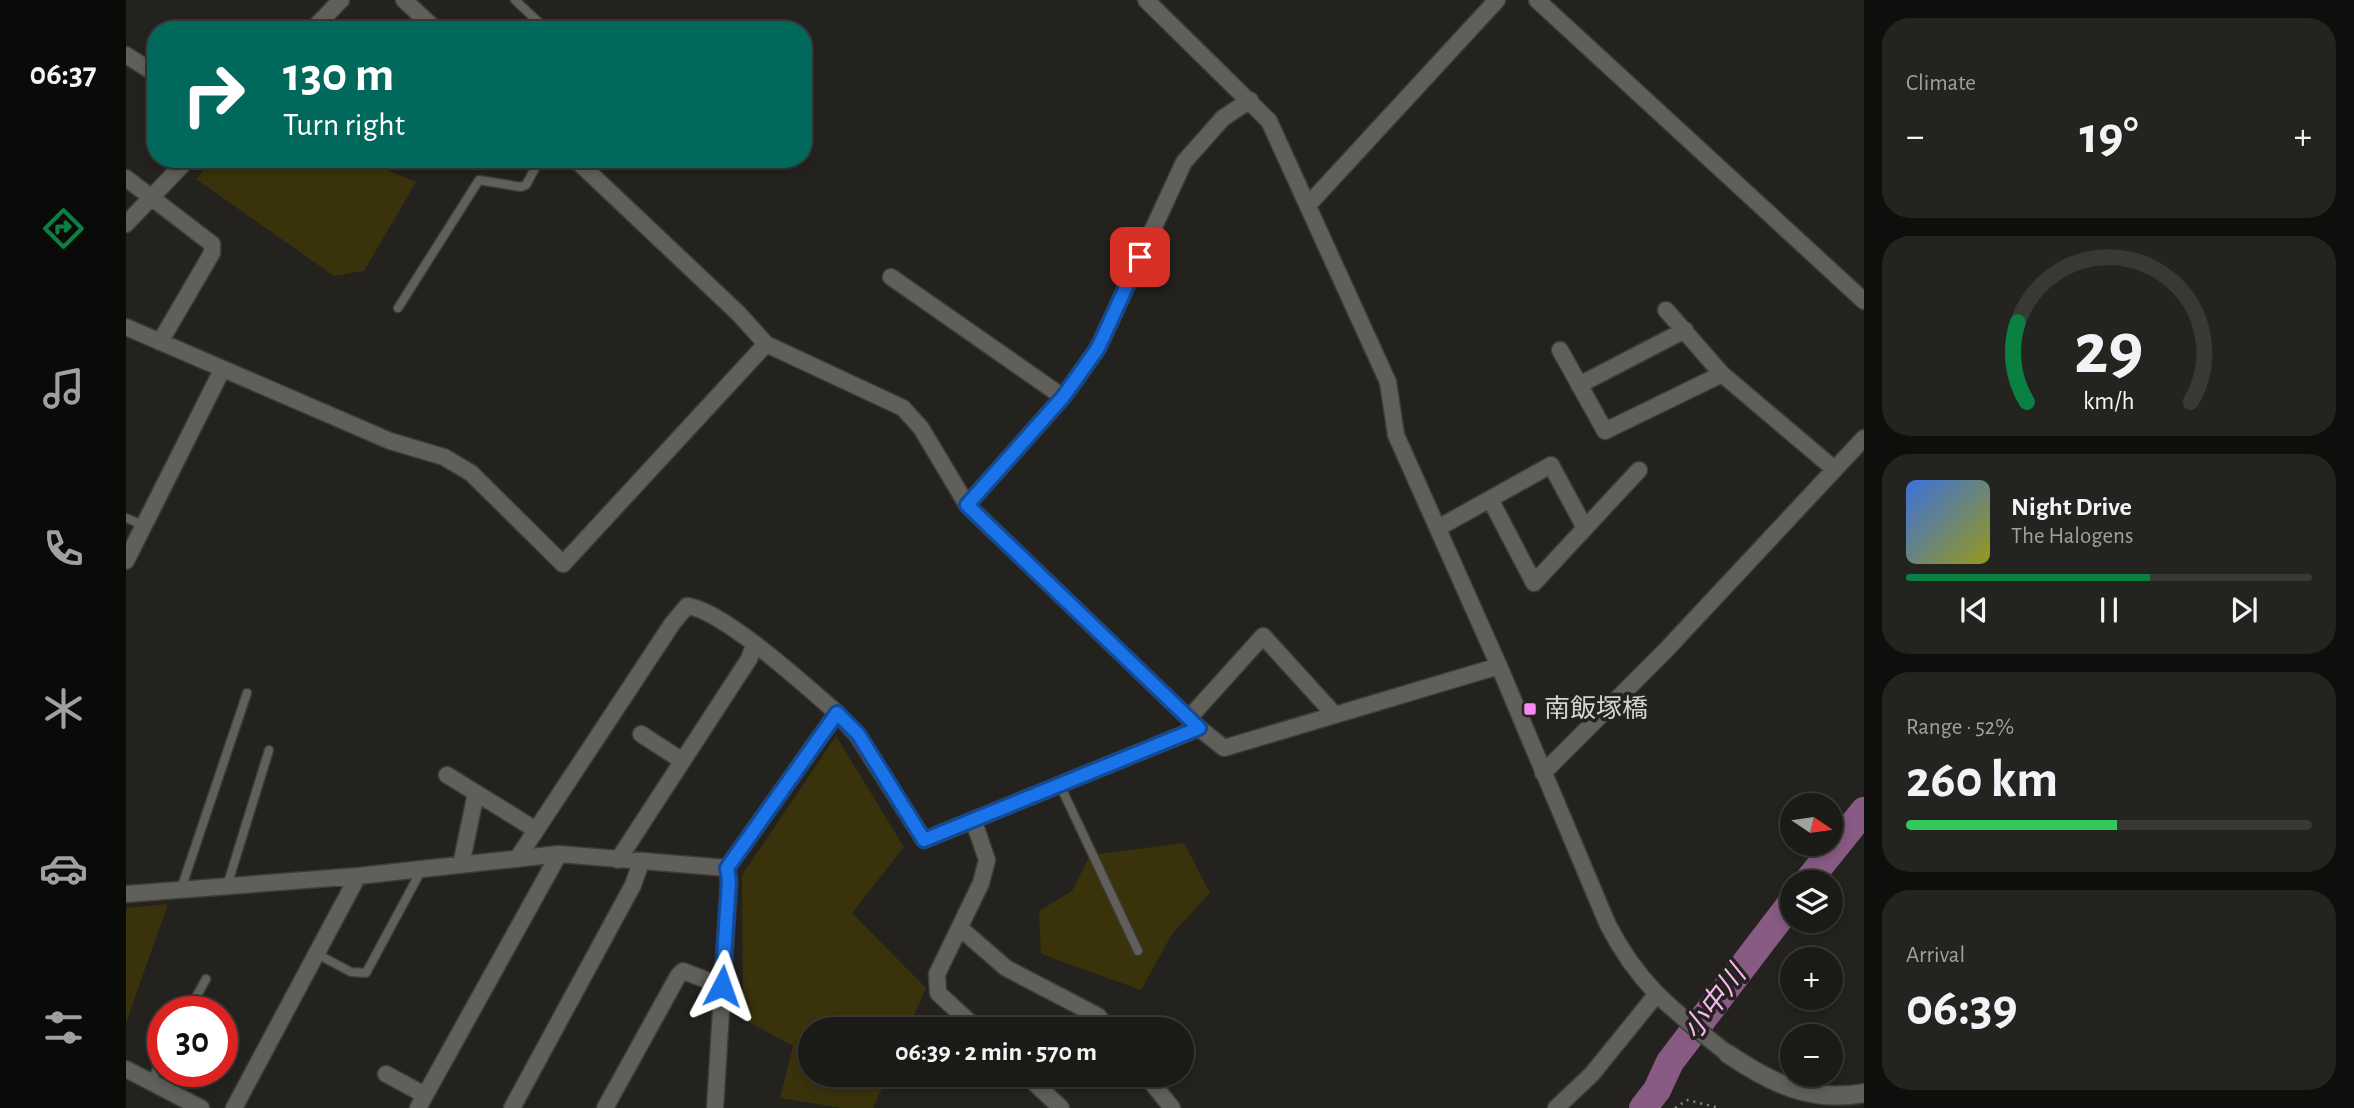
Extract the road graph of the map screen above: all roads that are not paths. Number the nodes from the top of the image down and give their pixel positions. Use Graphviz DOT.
graph roads {
  1 [pos="341,0"];
  2 [pos="404,0"];
  3 [pos="515,0"];
  4 [pos="1146,0"];
  5 [pos="1497,0"];
  6 [pos="1537,0"];
  7 [pos="321,21"];
  8 [pos="426,21"];
  9 [pos="537,21"];
  10 [pos="126,55"];
  11 [pos="147,68"];
  12 [pos="1250,100"];
  13 [pos="179,168"];
  14 [pos="535,168"];
  15 [pos="585,168"];
  16 [pos="126,178"];
  17 [pos="151,198"];
  18 [pos="1309,204"];
  19 [pos="126,224"];
  20 [pos="891,277"];
  21 [pos="1864,301"];
  22 [pos="398,308"];
  23 [pos="1666,310"];
  24 [pos="126,327"];
  25 [pos="1685,330"];
  26 [pos="160,342"];
  27 [pos="766,344"];
  28 [pos="1560,350"];
  29 [pos="222,370"];
  30 [pos="1722,373"];
  31 [pos="1579,385"];
  32 [pos="1063,397"];
  33 [pos="1864,438"];
  34 [pos="1833,468"];
  35 [pos="1639,470"];
  36 [pos="1490,499"];
  37 [pos="967,505"];
  38 [pos="126,517"];
  39 [pos="143,525"];
  40 [pos="1438,528"];
  41 [pos="1585,528"];
  42 [pos="126,561"];
  43 [pos="754,645"];
  44 [pos="1499,666"];
  45 [pos="247,694"];
  46 [pos="837,713"];
  47 [pos="1334,714"];
  48 [pos="1194,723"];
  49 [pos="641,734"];
  50 [pos="269,750"];
  51 [pos="681,760"];
  52 [pos="1543,773"];
  53 [pos="447,775"];
  54 [pos="1059,783"];
  55 [pos="476,793"];
  56 [pos="974,822"];
  57 [pos="536,830"];
  58 [pos="559,854"];
  59 [pos="517,859"];
  60 [pos="618,860"];
  61 [pos="641,862"];
  62 [pos="461,865"];
  63 [pos="727,868"];
  64 [pos="422,869"];
  65 [pos="358,876"];
  66 [pos="227,886"];
  67 [pos="181,889"];
  68 [pos="126,894"];
  69 [pos="960,928"];
  70 [pos="1138,951"];
  71 [pos="317,954"];
  72 [pos="206,979"];
  73 [pos="722,986"];
  74 [pos="1656,995"];
  75 [pos="197,996"];
  76 [pos="964,1017"];
  77 [pos="1086,1017"];
  78 [pos="1728,1054"];
  79 [pos="126,1069"];
  80 [pos="386,1074"];
  81 [pos="147,1080"];
  82 [pos="159,1087"];
  83 [pos="1155,1087"];
  84 [pos="1040,1088"];
  85 [pos="1864,1093"];
  86 [pos="422,1101"];
  87 [pos="197,1107"];
  88 [pos="718,1107"];
  89 [pos="234,1108"];
  90 [pos="512,1108"];
  91 [pos="605,1108"];
  92 [pos="1061,1108"];
  93 [pos="1172,1108"];
  94 [pos="1556,1108"];
  1 -- 7 [label="street"];
  2 -- 8 [label="street"];
  3 -- 9 [label="lane"];
  4 -- 12 [label="street"];
  5 -- 18 [label="street"];
  6 -- 21 [label="street"];
  10 -- 11 [label="street"];
  12 -- 18 [label="street"];
  12 -- 32 [label="street"];
  13 -- 17 [label="street"];
  14 -- 22 [label="lane"];
  15 -- 27 [label="street"];
  16 -- 17 [label="street"];
  17 -- 19 [label="street"];
  17 -- 26 [label="street"];
  18 -- 40 [label="street"];
  20 -- 32 [label="street"];
  23 -- 25 [label="street"];
  24 -- 26 [label="street"];
  25 -- 30 [label="street"];
  25 -- 31 [label="street"];
  26 -- 29 [label="street"];
  27 -- 29 [label="street"];
  27 -- 37 [label="street"];
  28 -- 31 [label="street"];
  29 -- 39 [label="street"];
  30 -- 31 [label="street"];
  30 -- 34 [label="street"];
  32 -- 37 [label="street"];
  33 -- 34 [label="street"];
  34 -- 52 [label="street"];
  35 -- 41 [label="street"];
  36 -- 40 [label="street"];
  36 -- 41 [label="street"];
  36 -- 41 [label="street"];
  37 -- 48 [label="street"];
  38 -- 39 [label="lane"];
  39 -- 42 [label="street"];
  40 -- 44 [label="street"];
  43 -- 46 [label="street"];
  43 -- 51 [label="street"];
  43 -- 57 [label="street"];
  44 -- 47 [label="street"];
  44 -- 52 [label="street"];
  45 -- 67 [label="lane"];
  46 -- 56 [label="street"];
  46 -- 63 [label="street"];
  47 -- 48 [label="street"];
  47 -- 48 [label="street"];
  48 -- 54 [label="street"];
  49 -- 51 [label="street"];
  50 -- 66 [label="lane"];
  51 -- 60 [label="street"];
  52 -- 74 [label="street"];
  53 -- 55 [label="street"];
  54 -- 56 [label="street"];
  54 -- 70 [label="lane"];
  55 -- 57 [label="street"];
  55 -- 62 [label="street"];
  56 -- 69 [label="street"];
  57 -- 59 [label="street"];
  58 -- 59 [label="street"];
  58 -- 60 [label="street"];
  58 -- 86 [label="street"];
  59 -- 62 [label="street"];
  60 -- 61 [label="street"];
  61 -- 63 [label="street"];
  61 -- 90 [label="street"];
  62 -- 64 [label="street"];
  63 -- 73 [label="street"];
  64 -- 65 [label="street"];
  64 -- 71 [label="lane"];
  65 -- 66 [label="street"];
  65 -- 71 [label="street"];
  66 -- 67 [label="street"];
  67 -- 68 [label="street"];
  69 -- 76 [label="street"];
  69 -- 77 [label="street"];
  71 -- 89 [label="street"];
  72 -- 75 [label="lane"];
  73 -- 88 [label="street"];
  73 -- 91 [label="street"];
  74 -- 78 [label="street"];
  74 -- 94 [label="street"];
  78 -- 85 [label="street"];
  79 -- 81 [label="street"];
  80 -- 86 [label="street"];
  82 -- 87 [label="street"];
  83 -- 93 [label="street"];
  84 -- 92 [label="street"];
}
